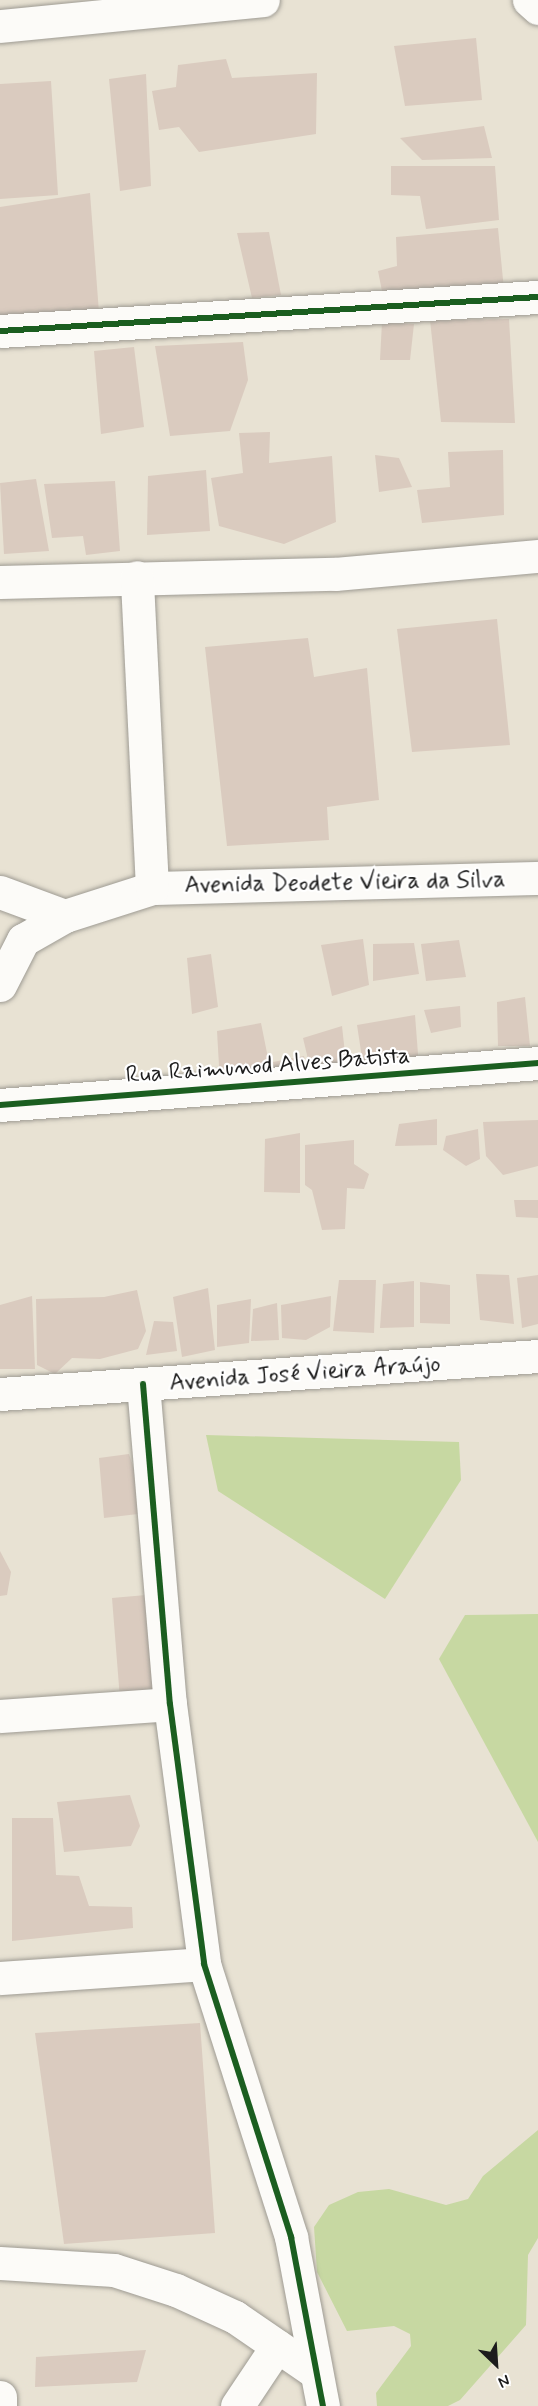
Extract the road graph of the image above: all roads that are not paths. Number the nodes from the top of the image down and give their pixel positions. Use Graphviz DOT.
graph roads {
  1 [pos="263,0"];
  2 [pos="529,0"];
  3 [pos="538,8"];
  4 [pos="0,26"];
  5 [pos="538,297"];
  6 [pos="0,331"];
  7 [pos="538,556"];
  8 [pos="137,577"];
  9 [pos="0,582"];
  10 [pos="538,878"];
  11 [pos="152,888"];
  12 [pos="0,892"];
  13 [pos="65,916"];
  14 [pos="0,985"];
  15 [pos="538,1063"];
  16 [pos="0,1105"];
  17 [pos="538,1356"];
  18 [pos="143,1384"];
  19 [pos="0,1394"];
  20 [pos="170,1704"];
  21 [pos="0,1716"];
  22 [pos="204,1964"];
  23 [pos="0,1978"];
  24 [pos="0,2263"];
  25 [pos="277,2346"];
  26 [pos="315,2372"];
  27 [pos="0,2397"];
  28 [pos="0,2406"];
  29 [pos="237,2406"];
  30 [pos="324,2406"];
  1 -- 4 [label="street"];
  2 -- 3 [label="street"];
  5 -- 6 [label="street"];
  7 -- 8 [label="street"];
  8 -- 9 [label="street"];
  8 -- 11 [label="street"];
  10 -- 11 [label="street, Avenida Deodete Vieira da Silva"];
  11 -- 13 [label="street, Avenida Deodete Vieira da Silva"];
  12 -- 13 [label="street"];
  13 -- 14 [label="street, Avenida Deodete Vieira da Silva"];
  15 -- 16 [label="street, Rua Raimunod Alves Batista"];
  17 -- 18 [label="street, Avenida José Vieira Araújo"];
  18 -- 19 [label="street, Avenida José Vieira Araújo"];
  18 -- 20 [label="street"];
  20 -- 21 [label="street"];
  20 -- 22 [label="street"];
  22 -- 23 [label="street"];
  22 -- 26 [label="street"];
  24 -- 25 [label="street"];
  25 -- 26 [label="street"];
  25 -- 29 [label="street"];
  26 -- 30 [label="street"];
  27 -- 28 [label="street"];
}
